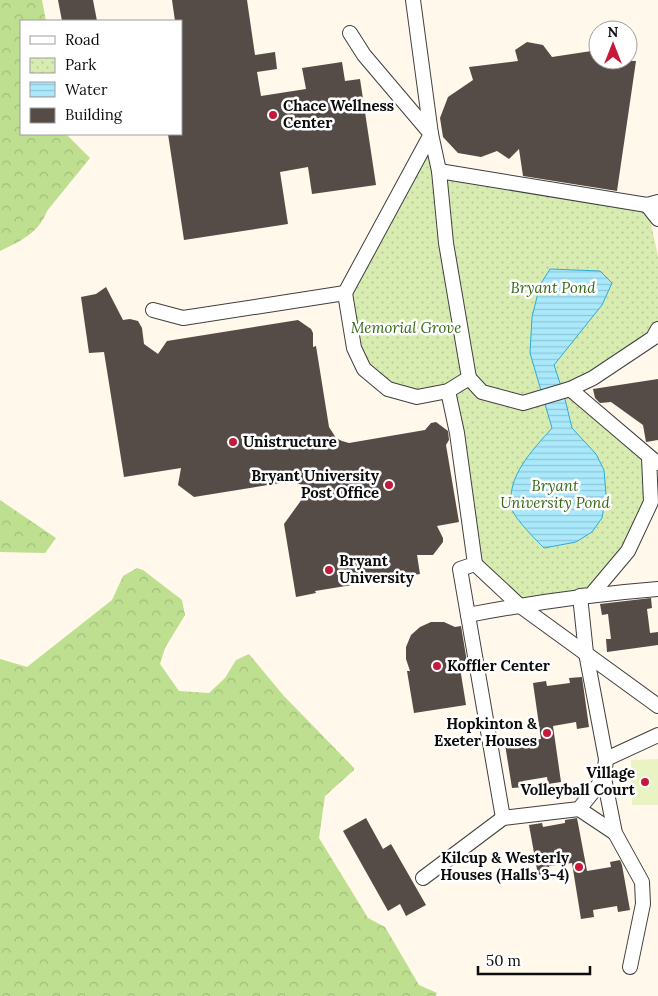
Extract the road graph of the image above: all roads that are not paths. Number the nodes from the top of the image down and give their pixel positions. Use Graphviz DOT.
graph roads {
  1 [pos="413,0"];
  2 [pos="350,33"];
  3 [pos="431,134"];
  4 [pos="439,171"];
  5 [pos="652,204"];
  6 [pos="658,219"];
  7 [pos="344,293"];
  8 [pos="153,310"];
  9 [pos="658,329"];
  10 [pos="469,378"];
  11 [pos="570,389"];
  12 [pos="448,391"];
  13 [pos="654,461"];
  14 [pos="654,501"];
  15 [pos="475,564"];
  16 [pos="658,589"];
  17 [pos="585,596"];
  18 [pos="519,605"];
  19 [pos="468,615"];
  20 [pos="586,653"];
  21 [pos="658,706"];
  22 [pos="658,735"];
  23 [pos="606,758"];
  24 [pos="604,778"];
  25 [pos="579,809"];
  26 [pos="503,818"];
  27 [pos="615,833"];
  28 [pos="423,878"];
  29 [pos="630,967"];
  1 -- 3 [label="street"];
  2 -- 3 [label="street"];
  3 -- 4 [label="street"];
  3 -- 7 [label="street"];
  4 -- 5 [label="street"];
  4 -- 10 [label="street"];
  5 -- 6 [label="street"];
  7 -- 8 [label="street"];
  7 -- 12 [label="street"];
  9 -- 11 [label="street"];
  10 -- 11 [label="street"];
  10 -- 12 [label="street"];
  11 -- 13 [label="street"];
  12 -- 15 [label="street"];
  13 -- 14 [label="street"];
  14 -- 17 [label="street"];
  15 -- 18 [label="street"];
  15 -- 19 [label="street"];
  16 -- 17 [label="street"];
  17 -- 18 [label="street"];
  17 -- 20 [label="street"];
  18 -- 19 [label="street"];
  18 -- 20 [label="street"];
  19 -- 26 [label="street"];
  20 -- 21 [label="street"];
  20 -- 23 [label="street"];
  22 -- 23 [label="street"];
  23 -- 24 [label="street"];
  24 -- 25 [label="street"];
  24 -- 27 [label="street"];
  25 -- 26 [label="street"];
  25 -- 27 [label="street"];
  26 -- 28 [label="street"];
  27 -- 29 [label="street"];
}
